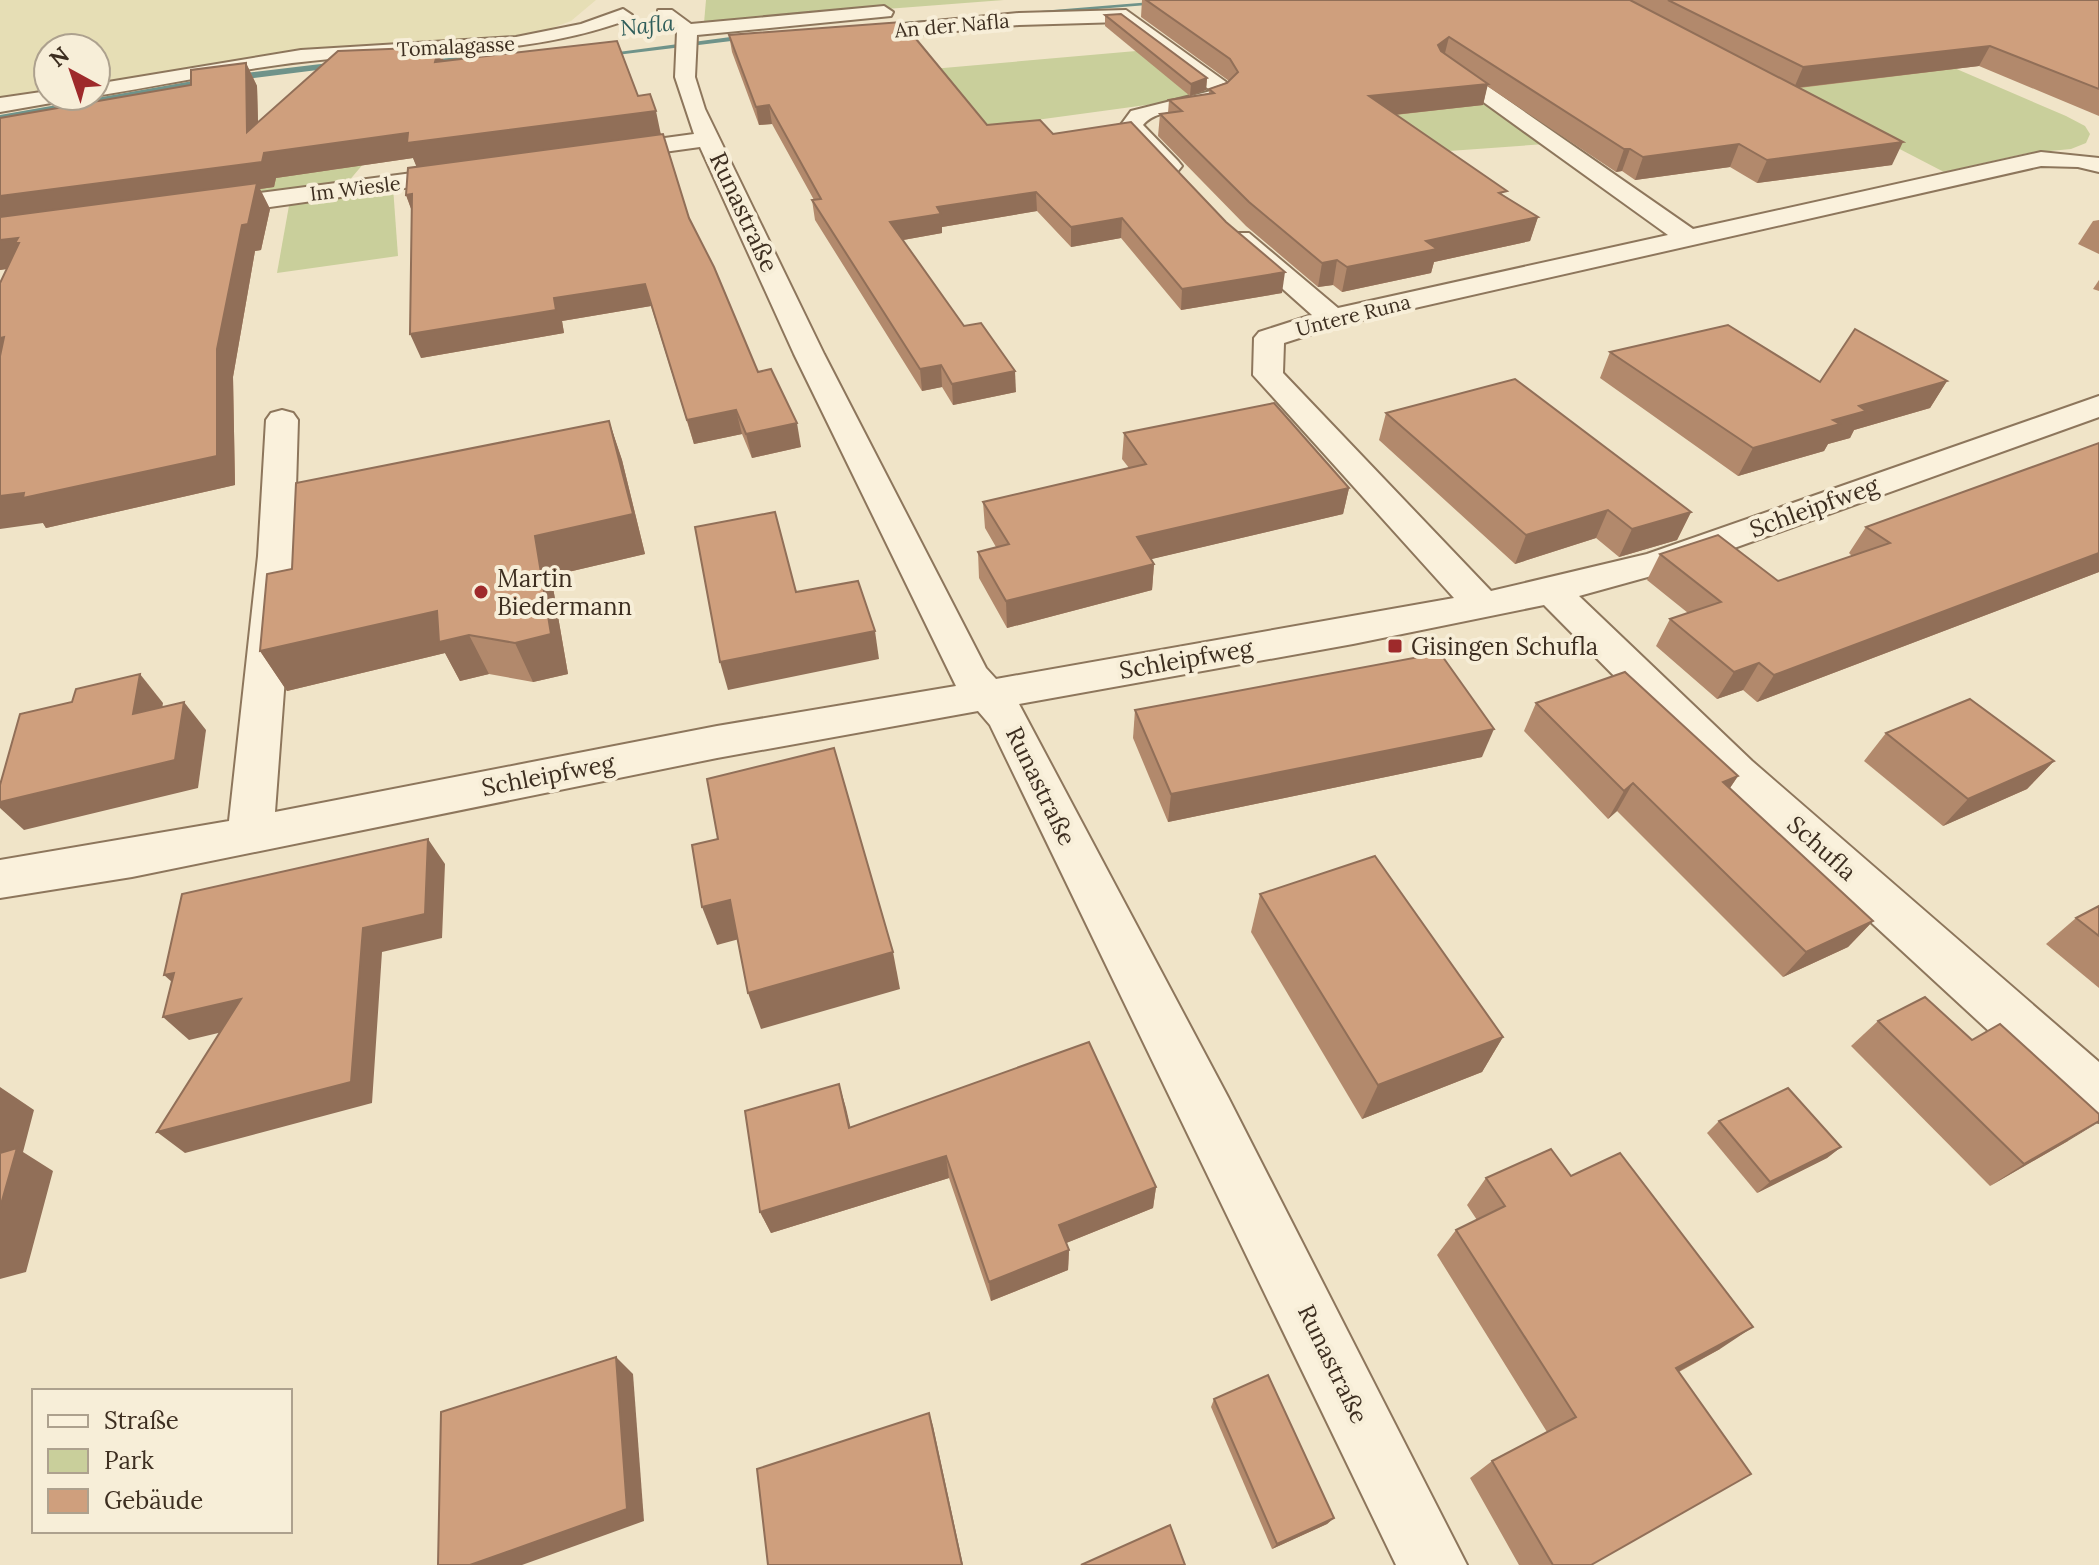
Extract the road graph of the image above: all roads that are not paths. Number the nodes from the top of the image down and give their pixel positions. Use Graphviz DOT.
graph roads {
  1 [pos="1048,0"];
  2 [pos="670,7"];
  3 [pos="626,8"];
  4 [pos="852,35"];
  5 [pos="688,39"];
  6 [pos="1446,66"];
  7 [pos="112,87"];
  8 [pos="32,100"];
  9 [pos="0,105"];
  10 [pos="710,139"];
  11 [pos="587,156"];
  12 [pos="2099,165"];
  13 [pos="1917,166"];
  14 [pos="495,169"];
  15 [pos="1945,180"];
  16 [pos="1190,188"];
  17 [pos="177,212"];
  18 [pos="1226,225"];
  19 [pos="1689,238"];
  20 [pos="1332,318"];
  21 [pos="2099,406"];
  22 [pos="282,420"];
  23 [pos="1552,591"];
  24 [pos="1483,606"];
  25 [pos="985,693"];
  26 [pos="251,833"];
  27 [pos="0,879"];
  28 [pos="2099,1097"];
  29 [pos="1432,1565"];
  1 -- 5 [label="street"];
  2 -- 3 [label="street"];
  2 -- 5 [label="street"];
  3 -- 7 [label="street, Tomalagasse"];
  4 -- 16 [label="street, An der Nafla"];
  5 -- 10 [label="street, Runastraße"];
  6 -- 19 [label="street"];
  8 -- 9 [label="street"];
  10 -- 11 [label="street"];
  10 -- 25 [label="street, Runastraße"];
  12 -- 15 [label="street, Untere Runa"];
  13 -- 15 [label="street"];
  14 -- 17 [label="street, Im Wiesle"];
  15 -- 19 [label="street, Untere Runa"];
  18 -- 20 [label="street"];
  19 -- 20 [label="street, Untere Runa"];
  20 -- 24 [label="street, Untere Runa"];
  21 -- 23 [label="street, Schleipfweg"];
  22 -- 26 [label="street"];
  23 -- 24 [label="street, Schleipfweg"];
  23 -- 28 [label="street, Schufla"];
  24 -- 25 [label="street, Schleipfweg"];
  25 -- 26 [label="street, Schleipfweg"];
  25 -- 29 [label="street, Runastraße"];
  26 -- 27 [label="street, Schleipfweg"];
}
